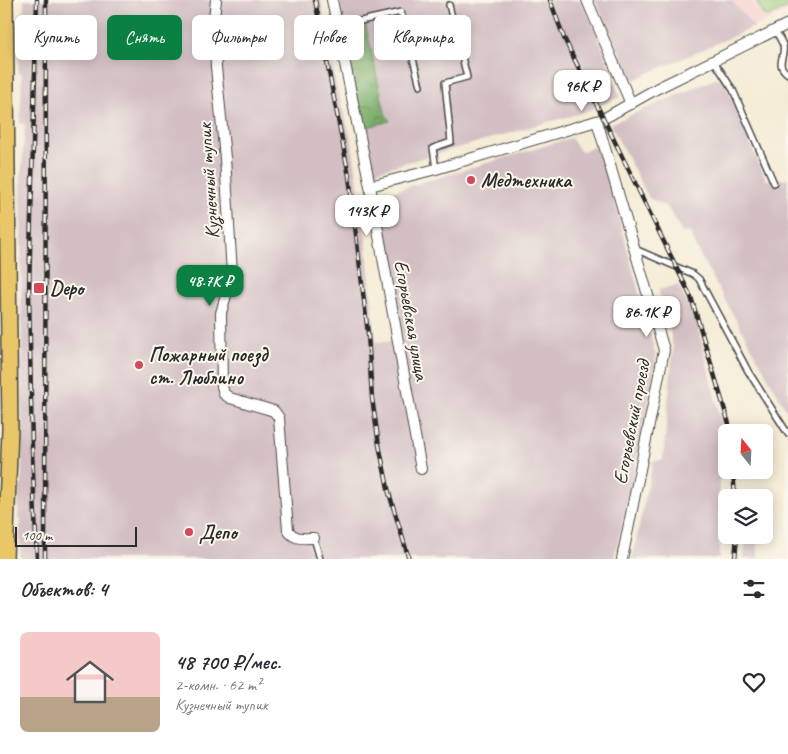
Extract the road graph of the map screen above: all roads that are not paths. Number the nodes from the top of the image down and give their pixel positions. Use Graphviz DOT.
graph roads {
  1 [pos="5,0"];
  2 [pos="216,0"];
  3 [pos="332,0"];
  4 [pos="586,0"];
  5 [pos="449,5"];
  6 [pos="335,15"];
  7 [pos="364,20"];
  8 [pos="788,24"];
  9 [pos="775,30"];
  10 [pos="345,60"];
  11 [pos="714,61"];
  12 [pos="788,74"];
  13 [pos="420,86"];
  14 [pos="631,104"];
  15 [pos="597,121"];
  16 [pos="436,169"];
  17 [pos="774,183"];
  18 [pos="370,186"];
  19 [pos="634,248"];
  20 [pos="788,434"];
  21 [pos="421,469"];
  22 [pos="314,538"];
  23 [pos="6,559"];
  24 [pos="320,559"];
  25 [pos="622,559"];
  1 -- 23 [label="main road"];
  2 -- 22 [label="street, Кузнечный тупик"];
  3 -- 6 [label="street, Егорьевская улица"];
  4 -- 14 [label="street"];
  5 -- 16 [label="lane"];
  7 -- 13 [label="lane"];
  8 -- 9 [label="street"];
  9 -- 11 [label="street"];
  9 -- 12 [label="lane"];
  10 -- 18 [label="street, Егорьевская улица"];
  11 -- 14 [label="street"];
  11 -- 17 [label="lane"];
  14 -- 15 [label="street"];
  15 -- 16 [label="street"];
  15 -- 19 [label="street, Егорьевский проезд"];
  16 -- 18 [label="street"];
  18 -- 21 [label="street, Егорьевская улица"];
  19 -- 20 [label="lane"];
  19 -- 25 [label="street, Егорьевский проезд"];
  22 -- 24 [label="lane"];
}
